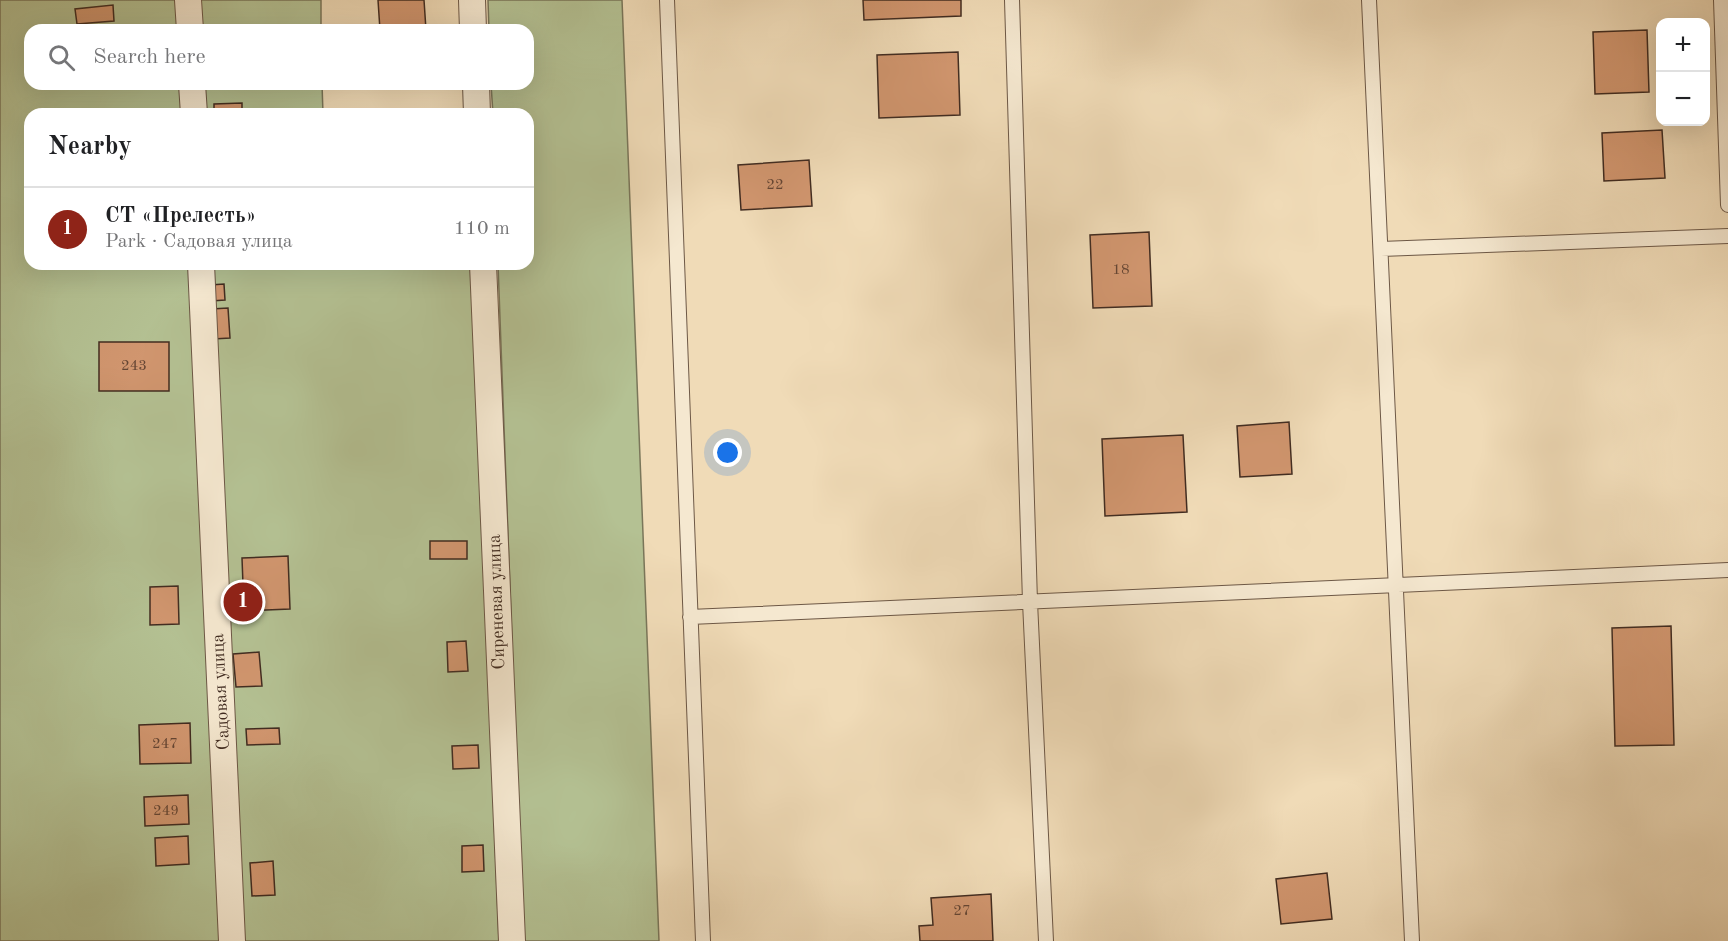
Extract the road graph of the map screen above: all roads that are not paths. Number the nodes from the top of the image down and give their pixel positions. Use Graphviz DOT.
graph roads {
  1 [pos="189,0"];
  2 [pos="472,0"];
  3 [pos="667,0"];
  4 [pos="1012,0"];
  5 [pos="1369,0"];
  6 [pos="1721,0"];
  7 [pos="190,24"];
  8 [pos="473,24"];
  9 [pos="192,90"];
  10 [pos="476,90"];
  11 [pos="194,108"];
  12 [pos="477,108"];
  13 [pos="1728,205"];
  14 [pos="1728,237"];
  15 [pos="1381,249"];
  16 [pos="201,270"];
  17 [pos="483,270"];
  18 [pos="1728,570"];
  19 [pos="1398,585"];
  20 [pos="1030,602"];
  21 [pos="690,617"];
  22 [pos="232,941"];
  23 [pos="512,941"];
  24 [pos="703,941"];
  25 [pos="1046,941"];
  26 [pos="1412,941"];
  1 -- 7 [label="street"];
  2 -- 8 [label="street"];
  3 -- 21 [label="lane"];
  4 -- 20 [label="lane"];
  5 -- 15 [label="lane"];
  6 -- 13 [label="lane"];
  9 -- 11 [label="street"];
  10 -- 12 [label="street"];
  14 -- 15 [label="lane"];
  15 -- 19 [label="lane"];
  16 -- 22 [label="street, Садовая улица"];
  17 -- 23 [label="street, Сиреневая улица"];
  18 -- 19 [label="lane"];
  19 -- 20 [label="lane"];
  19 -- 26 [label="lane"];
  20 -- 21 [label="lane"];
  20 -- 25 [label="lane"];
  21 -- 24 [label="lane"];
}
